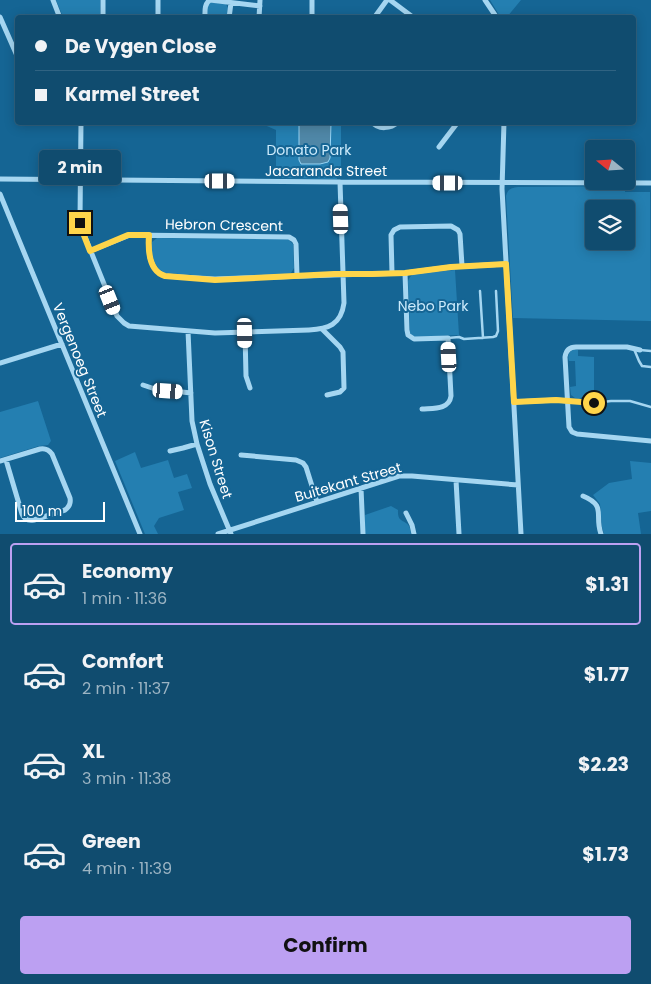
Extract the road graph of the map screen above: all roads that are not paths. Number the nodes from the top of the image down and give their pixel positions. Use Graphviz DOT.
graph roads {
  1 [pos="54,0"];
  2 [pos="103,0"];
  3 [pos="158,0"];
  4 [pos="312,0"];
  5 [pos="388,0"];
  6 [pos="485,0"];
  7 [pos="230,3"];
  8 [pos="260,3"];
  9 [pos="59,15"];
  10 [pos="103,15"];
  11 [pos="158,15"];
  12 [pos="205,15"];
  13 [pos="229,15"];
  14 [pos="312,15"];
  15 [pos="376,15"];
  16 [pos="410,15"];
  17 [pos="495,15"];
  18 [pos="0,17"];
  19 [pos="15,51"];
  20 [pos="81,125"];
  21 [pos="374,125"];
  22 [pos="394,125"];
  23 [pos="456,125"];
  24 [pos="504,125"];
  25 [pos="440,147"];
  26 [pos="0,179"];
  27 [pos="80,179"];
  28 [pos="340,182"];
  29 [pos="502,183"];
  30 [pos="651,183"];
  31 [pos="0,194"];
  32 [pos="149,235"];
  33 [pos="90,251"];
  34 [pos="506,264"];
  35 [pos="462,266"];
  36 [pos="405,273"];
  37 [pos="392,274"];
  38 [pos="343,275"];
  39 [pos="296,276"];
  40 [pos="480,291"];
  41 [pos="496,291"];
  42 [pos="322,329"];
  43 [pos="188,331"];
  44 [pos="245,333"];
  45 [pos="448,338"];
  46 [pos="483,338"];
  47 [pos="62,344"];
  48 [pos="637,350"];
  49 [pos="651,351"];
  50 [pos="0,363"];
  51 [pos="651,367"];
  52 [pos="143,385"];
  53 [pos="250,388"];
  54 [pos="191,393"];
  55 [pos="327,395"];
  56 [pos="568,401"];
  57 [pos="514,402"];
  58 [pos="651,408"];
  59 [pos="422,410"];
  60 [pos="651,441"];
  61 [pos="197,444"];
  62 [pos="170,451"];
  63 [pos="241,455"];
  64 [pos="3,461"];
  65 [pos="456,480"];
  66 [pos="518,485"];
  67 [pos="360,488"];
  68 [pos="583,496"];
  69 [pos="317,502"];
  70 [pos="406,513"];
  71 [pos="230,532"];
  72 [pos="140,534"];
  73 [pos="218,534"];
  74 [pos="362,534"];
  75 [pos="414,534"];
  76 [pos="459,534"];
  77 [pos="521,534"];
  78 [pos="601,534"];
  1 -- 9 [label="street"];
  2 -- 10 [label="street"];
  3 -- 11 [label="street"];
  4 -- 14 [label="street"];
  5 -- 15 [label="street"];
  5 -- 16 [label="street"];
  6 -- 17 [label="street"];
  7 -- 8 [label="street"];
  7 -- 12 [label="street"];
  7 -- 13 [label="street"];
  18 -- 19 [label="street"];
  20 -- 27 [label="street"];
  21 -- 22 [label="street"];
  23 -- 25 [label="street"];
  24 -- 29 [label="street"];
  26 -- 27 [label="street, Jacaranda Street"];
  27 -- 28 [label="street, Jacaranda Street"];
  27 -- 33 [label="street"];
  28 -- 29 [label="street, Jacaranda Street"];
  28 -- 38 [label="street"];
  29 -- 30 [label="street, Jacaranda Street"];
  29 -- 34 [label="street"];
  31 -- 47 [label="street, Vergenoeg Street"];
  32 -- 33 [label="street, Hebron Crescent"];
  32 -- 39 [label="street"];
  32 -- 39 [label="street, Hebron Crescent"];
  33 -- 43 [label="street"];
  34 -- 35 [label="street"];
  34 -- 57 [label="street"];
  35 -- 36 [label="street"];
  35 -- 37 [label="street"];
  36 -- 37 [label="street"];
  36 -- 45 [label="street"];
  37 -- 38 [label="street"];
  38 -- 39 [label="street"];
  38 -- 42 [label="street"];
  40 -- 46 [label="lane"];
  41 -- 46 [label="lane"];
  42 -- 44 [label="street"];
  42 -- 55 [label="street"];
  43 -- 44 [label="street"];
  43 -- 54 [label="street, Kison Street"];
  44 -- 53 [label="street"];
  45 -- 46 [label="lane"];
  45 -- 59 [label="street"];
  47 -- 50 [label="street"];
  47 -- 72 [label="street, Vergenoeg Street"];
  48 -- 49 [label="lane"];
  48 -- 51 [label="lane"];
  48 -- 56 [label="street"];
  52 -- 54 [label="street"];
  54 -- 61 [label="street, Kison Street"];
  56 -- 57 [label="street"];
  56 -- 58 [label="lane"];
  56 -- 60 [label="street"];
  57 -- 66 [label="street"];
  61 -- 62 [label="street"];
  61 -- 71 [label="street, Kison Street"];
  63 -- 69 [label="street"];
  64 -- 64 [label="street"];
  65 -- 66 [label="street, Buitekant Street"];
  65 -- 67 [label="street, Buitekant Street"];
  65 -- 76 [label="street"];
  66 -- 77 [label="street"];
  67 -- 69 [label="street, Buitekant Street"];
  67 -- 74 [label="street"];
  68 -- 78 [label="street"];
  69 -- 71 [label="street, Buitekant Street"];
  70 -- 75 [label="street"];
  71 -- 73 [label="street, Buitekant Street"];
}
